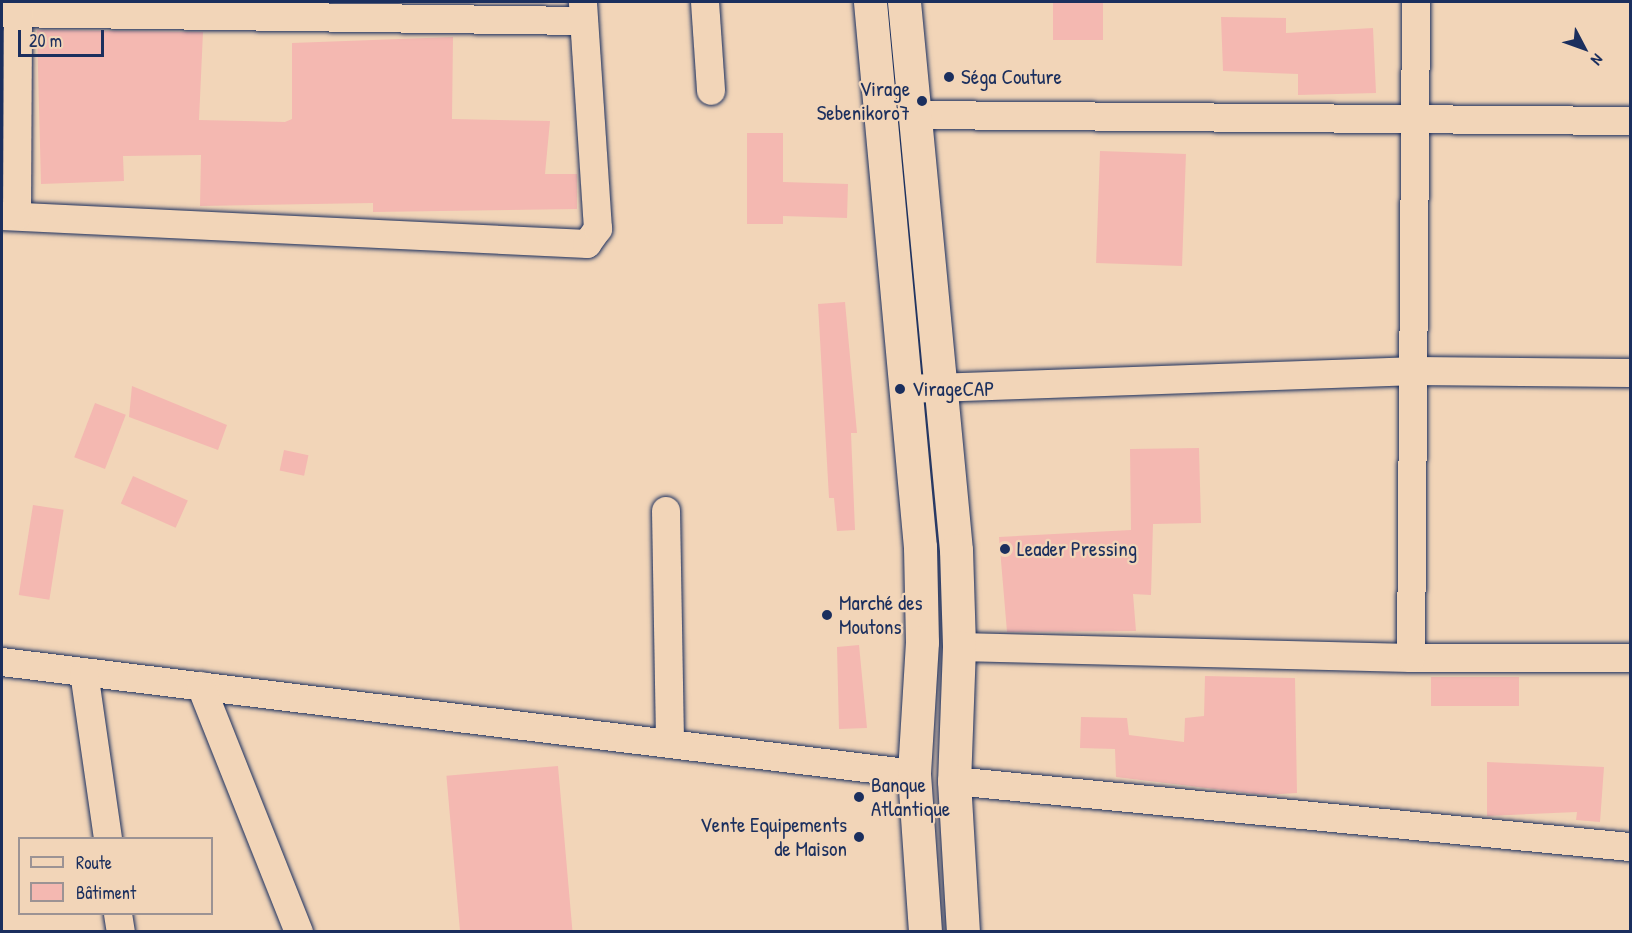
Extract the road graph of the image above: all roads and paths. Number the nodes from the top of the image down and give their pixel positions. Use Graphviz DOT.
graph roads {
  1 [pos="705,2"];
  2 [pos="870,2"];
  3 [pos="904,2"];
  4 [pos="1416,2"];
  5 [pos="13,10"];
  6 [pos="583,11"];
  7 [pos="711,91"];
  8 [pos="915,115"];
  9 [pos="1416,118"];
  10 [pos="1630,120"];
  11 [pos="9,216"];
  12 [pos="1414,371"];
  13 [pos="1630,373"];
  14 [pos="940,388"];
  15 [pos="906,389"];
  16 [pos="666,511"];
  17 [pos="959,647"];
  18 [pos="1411,658"];
  19 [pos="1630,658"];
  20 [pos="2,662"];
  21 [pos="84,672"];
  22 [pos="201,686"];
  23 [pos="670,744"];
  24 [pos="914,774"];
  25 [pos="954,781"];
  26 [pos="108,837"];
  27 [pos="1630,847"];
  28 [pos="118,915"];
  29 [pos="121,932"];
  30 [pos="299,932"];
  31 [pos="925,932"];
  32 [pos="963,932"];
  1 -- 7 [label="street"];
  2 -- 15 [label="highway"];
  3 -- 8 [label="highway"];
  4 -- 9 [label="street"];
  5 -- 6 [label="street"];
  5 -- 11 [label="street"];
  6 -- 11 [label="street"];
  8 -- 9 [label="street"];
  8 -- 14 [label="highway"];
  9 -- 10 [label="street"];
  9 -- 12 [label="street"];
  12 -- 13 [label="street"];
  12 -- 14 [label="street"];
  12 -- 18 [label="street"];
  14 -- 15 [label="street"];
  14 -- 17 [label="highway"];
  15 -- 24 [label="highway"];
  16 -- 23 [label="street"];
  17 -- 18 [label="street"];
  17 -- 25 [label="highway"];
  18 -- 19 [label="street"];
  20 -- 21 [label="street"];
  21 -- 22 [label="street"];
  21 -- 26 [label="street"];
  22 -- 23 [label="street"];
  22 -- 30 [label="street"];
  23 -- 24 [label="street"];
  24 -- 31 [label="highway"];
  25 -- 27 [label="street"];
  25 -- 32 [label="highway"];
  28 -- 29 [label="street"];
}
